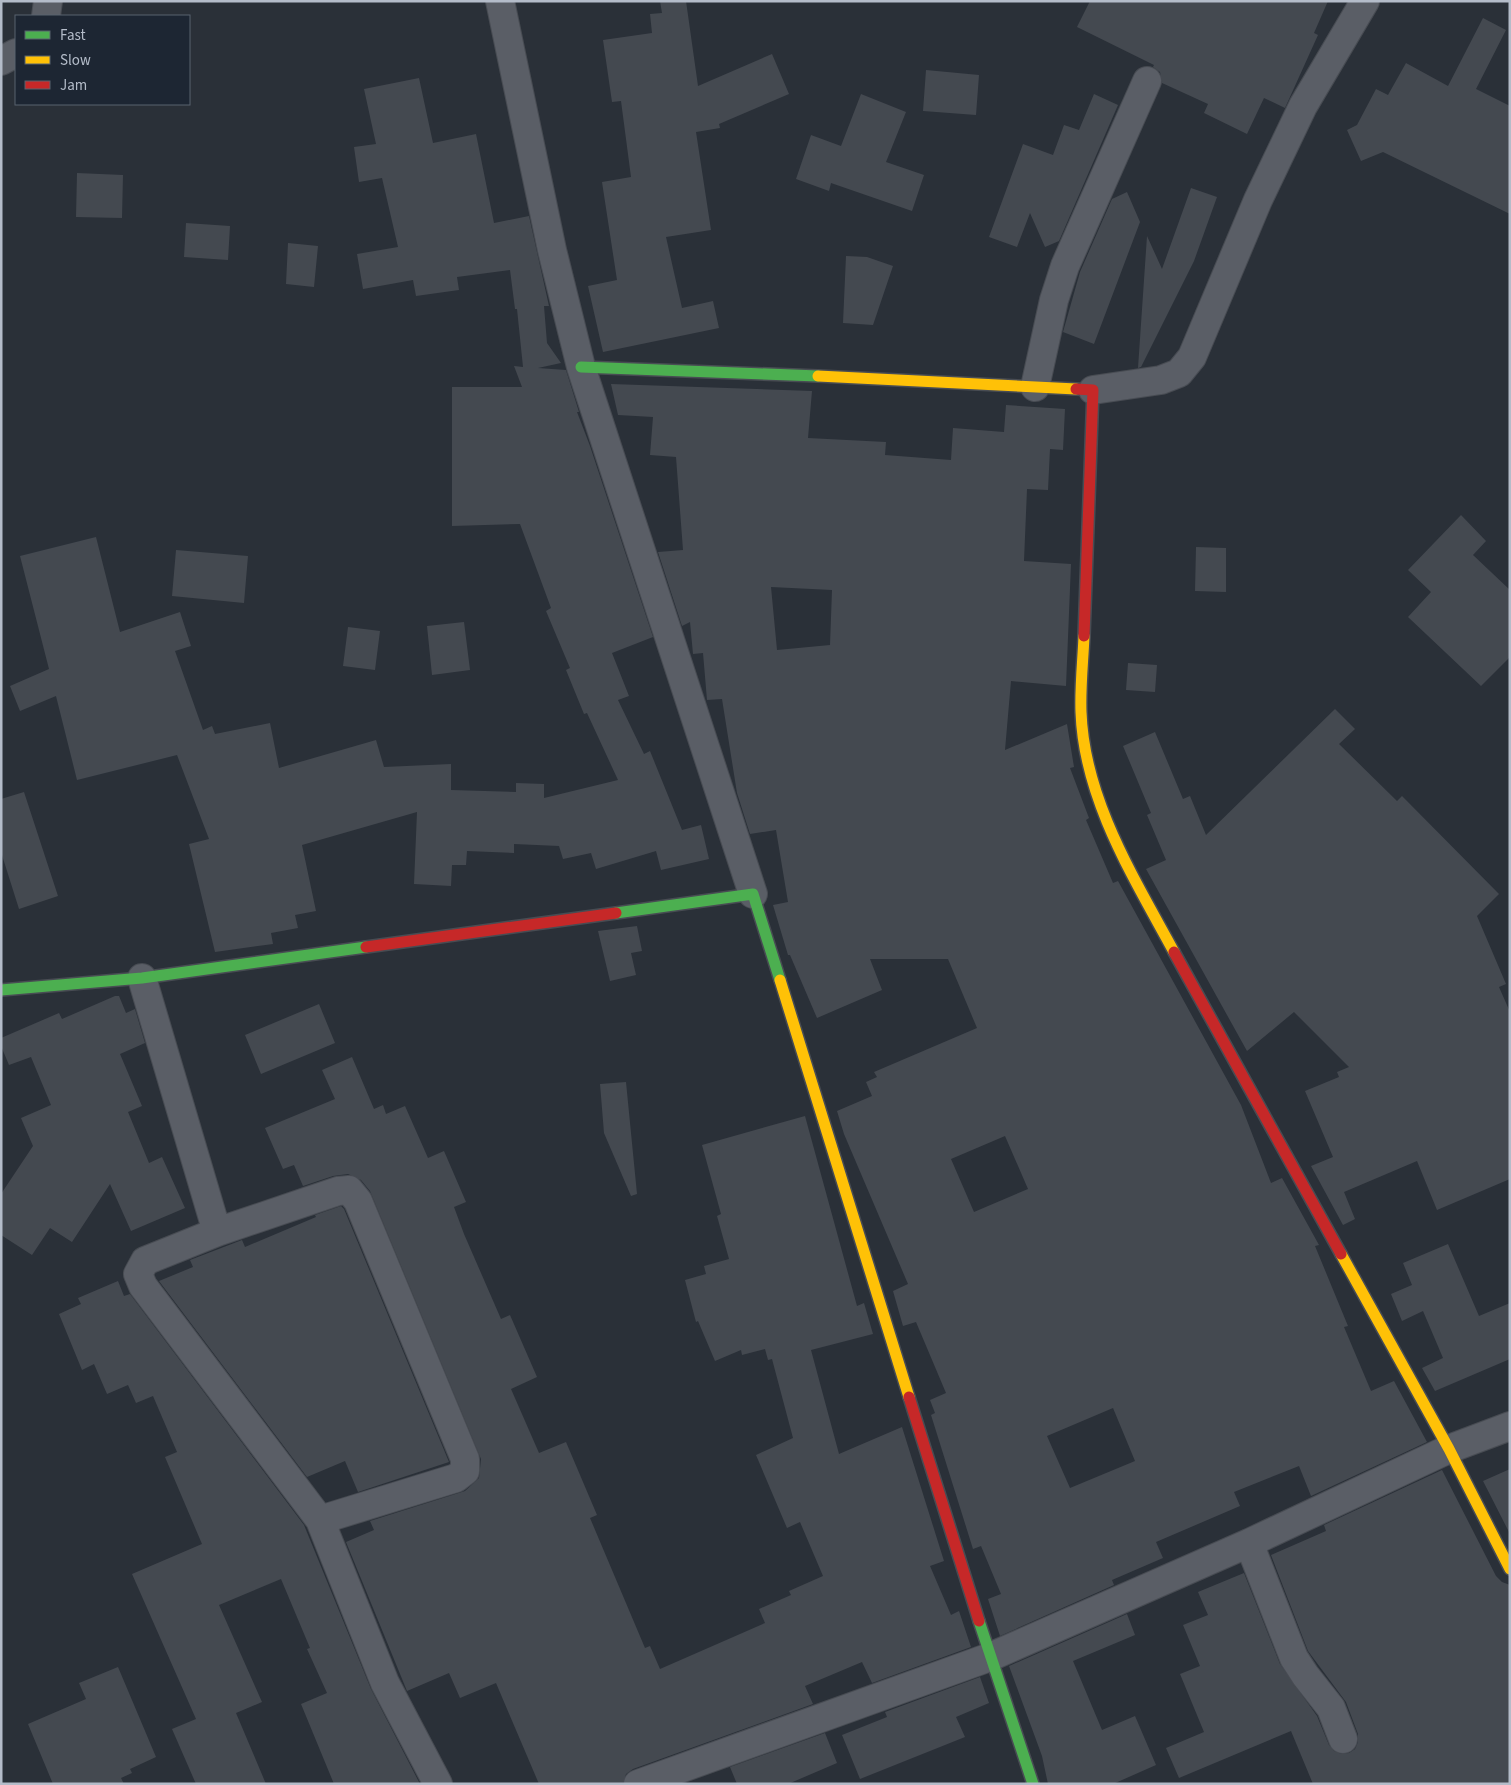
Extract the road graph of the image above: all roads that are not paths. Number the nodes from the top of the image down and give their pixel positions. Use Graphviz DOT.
graph roads {
  1 [pos="48,1"];
  2 [pos="500,1"];
  3 [pos="1365,1"];
  4 [pos="46,15"];
  5 [pos="15,54"];
  6 [pos="1,61"];
  7 [pos="1147,81"];
  8 [pos="582,368"];
  9 [pos="1035,387"];
  10 [pos="1093,390"];
  11 [pos="753,894"];
  12 [pos="142,978"];
  13 [pos="1,990"];
  14 [pos="217,1232"];
  15 [pos="1510,1426"];
  16 [pos="1449,1449"];
  17 [pos="320,1520"];
  18 [pos="1249,1543"];
  19 [pos="1510,1569"];
  20 [pos="990,1657"];
  21 [pos="1343,1739"];
  22 [pos="438,1784"];
  23 [pos="638,1784"];
  24 [pos="1033,1784"];
  1 -- 4 [label="street"];
  2 -- 8 [label="street"];
  3 -- 10 [label="street"];
  5 -- 6 [label="street"];
  7 -- 9 [label="street"];
  8 -- 9 [label="street"];
  8 -- 11 [label="street"];
  9 -- 10 [label="street"];
  10 -- 16 [label="street"];
  11 -- 12 [label="street"];
  11 -- 20 [label="street"];
  12 -- 13 [label="street"];
  12 -- 14 [label="street"];
  14 -- 17 [label="street"];
  14 -- 17 [label="street"];
  15 -- 16 [label="street"];
  16 -- 18 [label="street"];
  16 -- 19 [label="street"];
  17 -- 22 [label="street"];
  18 -- 20 [label="street"];
  18 -- 21 [label="street"];
  20 -- 23 [label="street"];
  20 -- 24 [label="street"];
}
